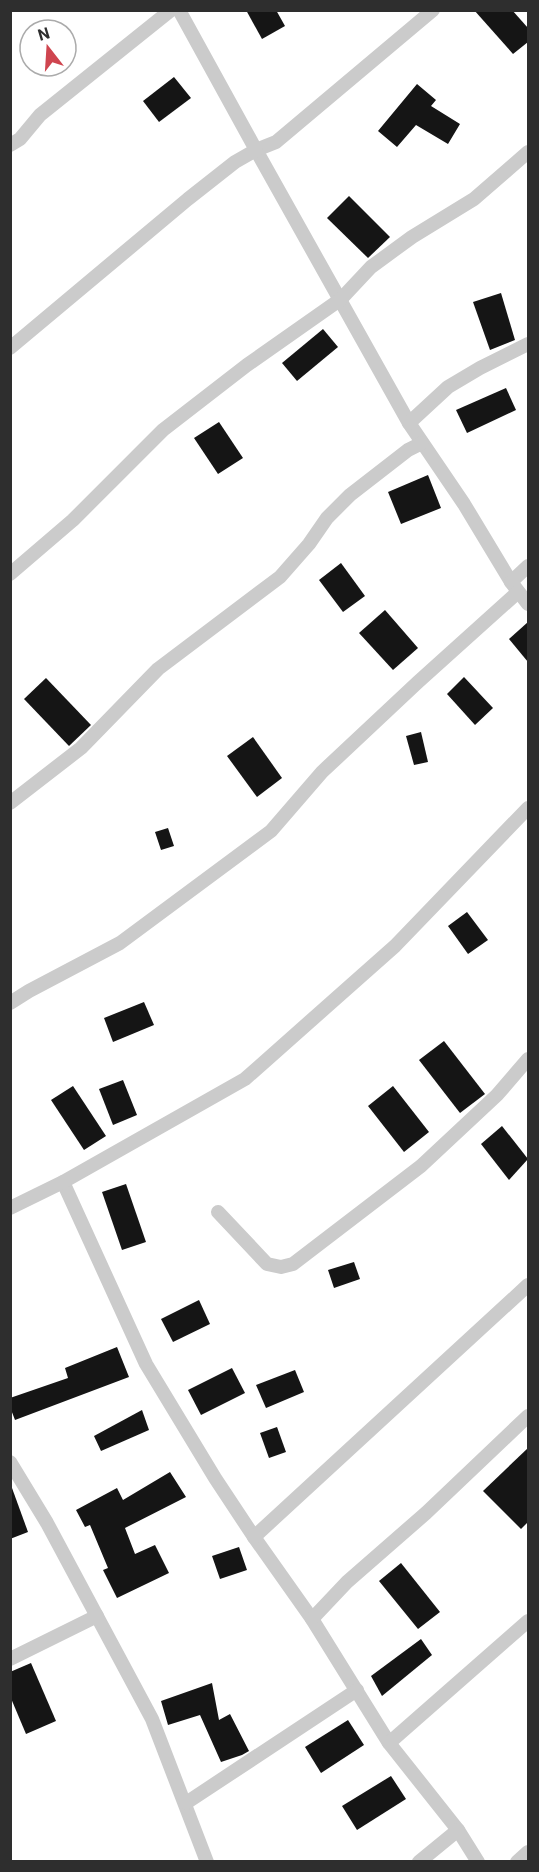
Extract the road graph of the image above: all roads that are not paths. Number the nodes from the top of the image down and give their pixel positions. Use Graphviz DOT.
graph roads {
  1 [pos="171,10"];
  2 [pos="179,10"];
  3 [pos="433,10"];
  4 [pos="10,145"];
  5 [pos="256,150"];
  6 [pos="528,152"];
  7 [pos="341,299"];
  8 [pos="528,344"];
  9 [pos="10,348"];
  10 [pos="409,423"];
  11 [pos="422,443"];
  12 [pos="528,566"];
  13 [pos="10,574"];
  14 [pos="514,587"];
  15 [pos="528,604"];
  16 [pos="10,803"];
  17 [pos="528,808"];
  18 [pos="10,1003"];
  19 [pos="528,1059"];
  20 [pos="63,1182"];
  21 [pos="10,1208"];
  22 [pos="218,1212"];
  23 [pos="528,1285"];
  24 [pos="528,1416"];
  25 [pos="12,1467"];
  26 [pos="254,1537"];
  27 [pos="97,1616"];
  28 [pos="312,1619"];
  29 [pos="528,1620"];
  30 [pos="10,1659"];
  31 [pos="357,1690"];
  32 [pos="389,1743"];
  33 [pos="186,1803"];
  34 [pos="458,1830"];
  35 [pos="528,1852"];
  36 [pos="207,1862"];
  37 [pos="419,1862"];
  38 [pos="478,1862"];
  39 [pos="517,1862"];
  1 -- 4 [label="street"];
  2 -- 5 [label="street"];
  3 -- 5 [label="street"];
  5 -- 7 [label="street"];
  5 -- 9 [label="street"];
  6 -- 7 [label="street"];
  7 -- 10 [label="street"];
  7 -- 13 [label="street"];
  8 -- 10 [label="street"];
  10 -- 11 [label="street"];
  11 -- 14 [label="street"];
  11 -- 16 [label="street"];
  12 -- 14 [label="street"];
  14 -- 15 [label="street"];
  14 -- 18 [label="street"];
  17 -- 20 [label="street"];
  19 -- 22 [label="street"];
  20 -- 21 [label="street"];
  20 -- 26 [label="street"];
  23 -- 26 [label="street"];
  24 -- 28 [label="street"];
  25 -- 27 [label="street"];
  26 -- 28 [label="street"];
  27 -- 30 [label="street"];
  27 -- 33 [label="street"];
  28 -- 31 [label="street"];
  29 -- 32 [label="street"];
  31 -- 32 [label="street"];
  31 -- 33 [label="street"];
  32 -- 34 [label="street"];
  33 -- 36 [label="street"];
  34 -- 37 [label="street"];
  34 -- 38 [label="street"];
  35 -- 39 [label="street"];
}
